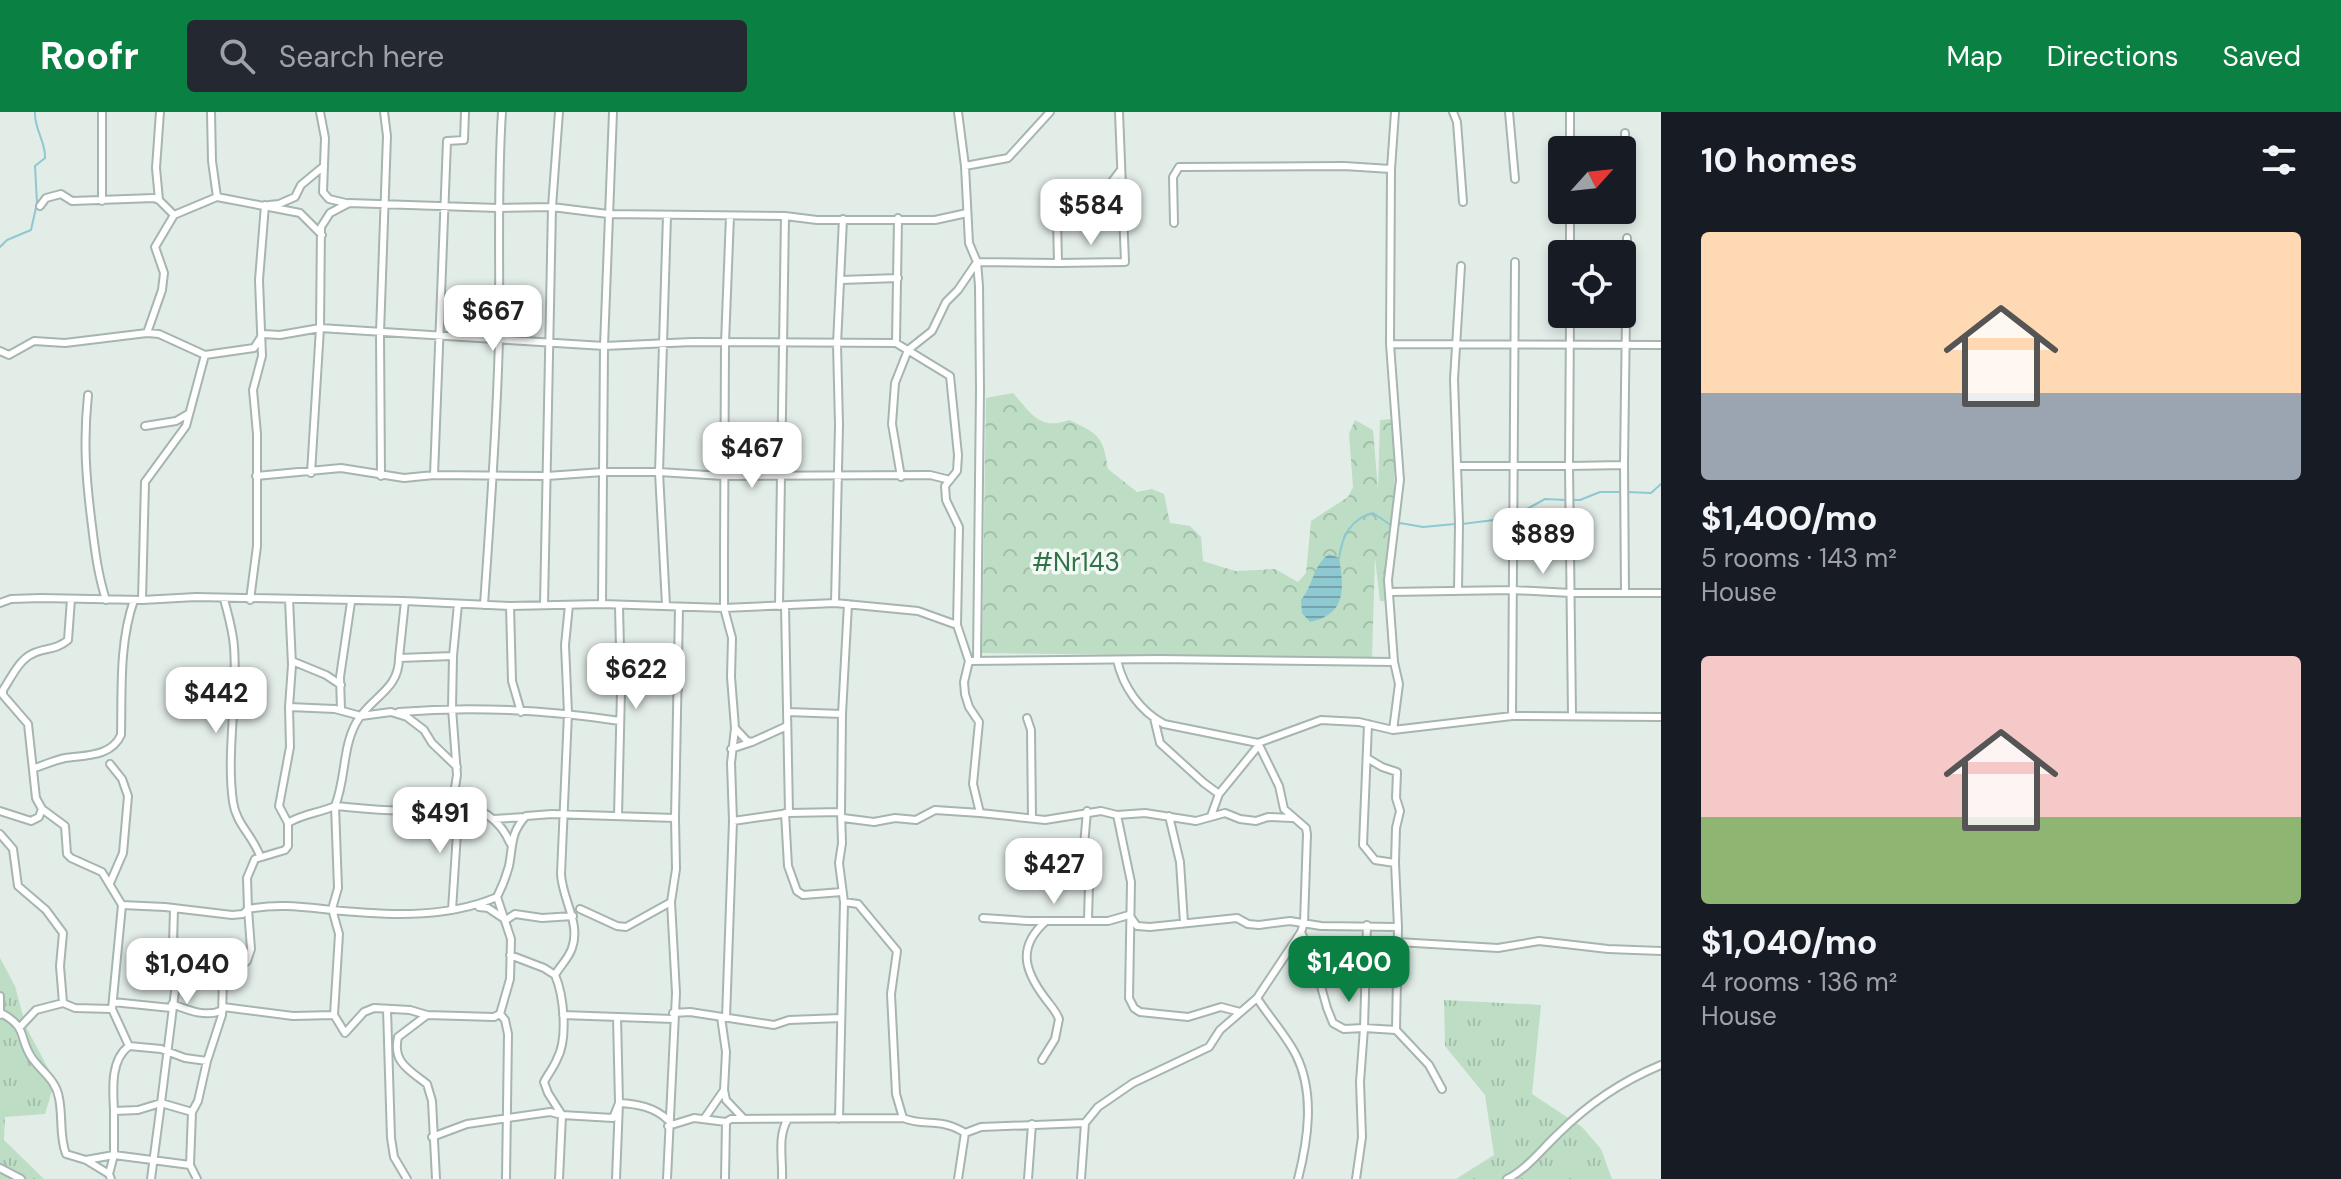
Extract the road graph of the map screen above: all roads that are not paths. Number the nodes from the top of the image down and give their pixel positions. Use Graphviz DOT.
graph roads {
  1 [pos="102,112"];
  2 [pos="160,112"];
  3 [pos="211,112"];
  4 [pos="320,112"];
  5 [pos="384,112"];
  6 [pos="465,112"];
  7 [pos="502,112"];
  8 [pos="559,112"];
  9 [pos="613,112"];
  10 [pos="958,112"];
  11 [pos="1050,112"];
  12 [pos="1119,112"];
  13 [pos="1395,112"];
  14 [pos="1453,112"];
  15 [pos="1570,112"];
  16 [pos="1512,114"];
  17 [pos="1625,133"];
  18 [pos="1570,136"];
  19 [pos="1625,136"];
  20 [pos="324,166"];
  21 [pos="965,166"];
  22 [pos="1391,169"];
  23 [pos="1120,171"];
  24 [pos="1515,179"];
  25 [pos="217,197"];
  26 [pos="159,200"];
  27 [pos="102,201"];
  28 [pos="1463,202"];
  29 [pos="349,203"];
  30 [pos="384,203"];
  31 [pos="265,205"];
  32 [pos="444,205"];
  33 [pos="40,206"];
  34 [pos="552,207"];
  35 [pos="498,208"];
  36 [pos="967,213"];
  37 [pos="608,214"];
  38 [pos="174,215"];
  39 [pos="667,216"];
  40 [pos="730,216"];
  41 [pos="785,216"];
  42 [pos="898,218"];
  43 [pos="843,219"];
  44 [pos="1174,223"];
  45 [pos="322,235"];
  46 [pos="1627,238"];
  47 [pos="977,262"];
  48 [pos="1515,262"];
  49 [pos="1058,263"];
  50 [pos="1461,266"];
  51 [pos="898,278"];
  52 [pos="841,280"];
  53 [pos="320,328"];
  54 [pos="1570,328"];
  55 [pos="147,333"];
  56 [pos="380,333"];
  57 [pos="263,334"];
  58 [pos="440,336"];
  59 [pos="499,338"];
  60 [pos="549,342"];
  61 [pos="725,343"];
  62 [pos="896,343"];
  63 [pos="665,344"];
  64 [pos="781,344"];
  65 [pos="837,344"];
  66 [pos="1390,344"];
  67 [pos="1456,344"];
  68 [pos="1514,344"];
  69 [pos="1570,344"];
  70 [pos="1661,345"];
  71 [pos="604,346"];
  72 [pos="1625,346"];
  73 [pos="908,350"];
  74 [pos="0,351"];
  75 [pos="205,355"];
  76 [pos="88,395"];
  77 [pos="190,411"];
  78 [pos="145,426"];
  79 [pos="1624,465"];
  80 [pos="1457,466"];
  81 [pos="1513,466"];
  82 [pos="1569,466"];
  83 [pos="603,472"];
  84 [pos="659,472"];
  85 [pos="311,473"];
  86 [pos="434,475"];
  87 [pos="780,475"];
  88 [pos="256,476"];
  89 [pos="381,476"];
  90 [pos="493,476"];
  91 [pos="547,476"];
  92 [pos="723,476"];
  93 [pos="837,477"];
  94 [pos="901,477"];
  95 [pos="950,480"];
  96 [pos="1512,590"];
  97 [pos="1458,591"];
  98 [pos="1389,592"];
  99 [pos="1571,593"];
  100 [pos="1625,593"];
  101 [pos="1661,593"];
  102 [pos="71,599"];
  103 [pos="224,599"];
  104 [pos="289,599"];
  105 [pos="106,600"];
  106 [pos="134,600"];
  107 [pos="142,600"];
  108 [pos="250,600"];
  109 [pos="405,601"];
  110 [pos="351,602"];
  111 [pos="0,603"];
  112 [pos="835,603"];
  113 [pos="458,604"];
  114 [pos="602,604"];
  115 [pos="848,604"];
  116 [pos="484,605"];
  117 [pos="544,605"];
  118 [pos="569,605"];
  119 [pos="666,605"];
  120 [pos="510,606"];
  121 [pos="619,606"];
  122 [pos="782,606"];
  123 [pos="679,608"];
  124 [pos="724,608"];
  125 [pos="957,625"];
  126 [pos="453,656"];
  127 [pos="399,658"];
  128 [pos="973,660"];
  129 [pos="1117,660"];
  130 [pos="292,661"];
  131 [pos="1394,662"];
  132 [pos="621,682"];
  133 [pos="341,685"];
  134 [pos="678,690"];
  135 [pos="289,707"];
  136 [pos="452,708"];
  137 [pos="341,710"];
  138 [pos="391,712"];
  139 [pos="521,712"];
  140 [pos="788,712"];
  141 [pos="568,713"];
  142 [pos="842,714"];
  143 [pos="361,716"];
  144 [pos="1512,716"];
  145 [pos="1572,716"];
  146 [pos="1661,717"];
  147 [pos="1027,718"];
  148 [pos="1154,718"];
  149 [pos="620,721"];
  150 [pos="1368,724"];
  151 [pos="787,726"];
  152 [pos="735,728"];
  153 [pos="1393,730"];
  154 [pos="752,742"];
  155 [pos="1258,744"];
  156 [pos="731,749"];
  157 [pos="1367,758"];
  158 [pos="110,764"];
  159 [pos="457,767"];
  160 [pos="35,768"];
  161 [pos="1219,794"];
  162 [pos="456,801"];
  163 [pos="335,806"];
  164 [pos="42,809"];
  165 [pos="0,811"];
  166 [pos="1087,811"];
  167 [pos="787,813"];
  168 [pos="980,813"];
  169 [pos="564,814"];
  170 [pos="842,815"];
  171 [pos="1117,815"];
  172 [pos="526,816"];
  173 [pos="618,816"];
  174 [pos="1169,816"];
  175 [pos="1211,816"];
  176 [pos="675,818"];
  177 [pos="1032,818"];
  178 [pos="1292,818"];
  179 [pos="493,819"];
  180 [pos="733,821"];
  181 [pos="288,823"];
  182 [pos="0,834"];
  183 [pos="510,843"];
  184 [pos="260,856"];
  185 [pos="1395,863"];
  186 [pos="110,883"];
  187 [pos="842,892"];
  188 [pos="497,897"];
  189 [pos="671,902"];
  190 [pos="844,902"];
  191 [pos="122,905"];
  192 [pos="476,906"];
  193 [pos="174,908"];
  194 [pos="248,909"];
  195 [pos="332,909"];
  196 [pos="580,909"];
  197 [pos="452,910"];
  198 [pos="1129,915"];
  199 [pos="573,916"];
  200 [pos="983,918"];
  201 [pos="506,920"];
  202 [pos="1088,920"];
  203 [pos="1046,921"];
  204 [pos="1184,923"];
  205 [pos="1304,923"];
  206 [pos="1367,925"];
  207 [pos="1398,927"];
  208 [pos="1301,932"];
  209 [pos="1398,942"];
  210 [pos="1661,951"];
  211 [pos="510,955"];
  212 [pos="555,975"];
  213 [pos="0,996"];
  214 [pos="1257,998"];
  215 [pos="63,1003"];
  216 [pos="113,1006"];
  217 [pos="172,1006"];
  218 [pos="223,1008"];
  219 [pos="387,1009"];
  220 [pos="1240,1012"];
  221 [pos="1,1014"];
  222 [pos="500,1014"];
  223 [pos="334,1015"];
  224 [pos="427,1015"];
  225 [pos="563,1015"];
  226 [pos="673,1016"];
  227 [pos="617,1017"];
  228 [pos="723,1017"];
  229 [pos="841,1018"];
  230 [pos="20,1027"];
  231 [pos="1364,1028"];
  232 [pos="1396,1030"];
  233 [pos="129,1046"];
  234 [pos="167,1051"];
  235 [pos="1042,1060"];
  236 [pos="207,1061"];
  237 [pos="1661,1065"];
  238 [pos="1442,1089"];
  239 [pos="724,1090"];
  240 [pos="161,1103"];
  241 [pos="619,1103"];
  242 [pos="114,1111"];
  243 [pos="192,1112"];
  244 [pos="562,1115"];
  245 [pos="506,1117"];
  246 [pos="743,1118"];
  247 [pos="903,1118"];
  248 [pos="704,1119"];
  249 [pos="788,1119"];
  250 [pos="839,1119"];
  251 [pos="726,1122"];
  252 [pos="668,1123"];
  253 [pos="1085,1123"];
  254 [pos="1032,1124"];
  255 [pos="965,1133"];
  256 [pos="432,1137"];
  257 [pos="114,1155"];
  258 [pos="155,1158"];
  259 [pos="86,1160"];
  260 [pos="190,1165"];
  261 [pos="2,1170"];
  262 [pos="110,1176"];
  263 [pos="21,1179"];
  264 [pos="151,1179"];
  265 [pos="197,1179"];
  266 [pos="407,1179"];
  267 [pos="436,1179"];
  268 [pos="506,1179"];
  269 [pos="559,1179"];
  270 [pos="616,1179"];
  271 [pos="667,1179"];
  272 [pos="725,1179"];
  273 [pos="782,1179"];
  274 [pos="958,1179"];
  275 [pos="1028,1179"];
  276 [pos="1081,1179"];
  277 [pos="1298,1179"];
  278 [pos="1356,1179"];
  279 [pos="1507,1179"];
  1 -- 27 [label="street"];
  2 -- 26 [label="street"];
  3 -- 25 [label="street"];
  4 -- 20 [label="street"];
  5 -- 30 [label="street"];
  6 -- 32 [label="street"];
  7 -- 35 [label="street"];
  8 -- 34 [label="street"];
  9 -- 37 [label="street"];
  10 -- 21 [label="street"];
  11 -- 21 [label="street"];
  12 -- 23 [label="street"];
  13 -- 22 [label="street"];
  14 -- 28 [label="street"];
  15 -- 18 [label="street"];
  16 -- 24 [label="street"];
  17 -- 19 [label="street"];
  20 -- 29 [label="street"];
  20 -- 31 [label="street"];
  21 -- 36 [label="street"];
  22 -- 44 [label="street"];
  22 -- 66 [label="street"];
  23 -- 49 [label="street"];
  23 -- 49 [label="street"];
  25 -- 31 [label="street"];
  25 -- 38 [label="street"];
  26 -- 27 [label="street"];
  26 -- 38 [label="street"];
  27 -- 33 [label="street"];
  29 -- 30 [label="street"];
  29 -- 45 [label="street"];
  30 -- 32 [label="street"];
  30 -- 56 [label="street"];
  31 -- 45 [label="street"];
  31 -- 57 [label="street"];
  32 -- 35 [label="street"];
  32 -- 58 [label="street"];
  34 -- 35 [label="street"];
  34 -- 37 [label="street"];
  34 -- 60 [label="street"];
  35 -- 59 [label="street"];
  36 -- 42 [label="street"];
  36 -- 47 [label="street"];
  37 -- 39 [label="street"];
  37 -- 71 [label="street"];
  38 -- 55 [label="street"];
  39 -- 40 [label="street"];
  39 -- 63 [label="street"];
  40 -- 41 [label="street"];
  40 -- 61 [label="street"];
  41 -- 43 [label="street"];
  41 -- 64 [label="street"];
  42 -- 43 [label="street"];
  42 -- 51 [label="street"];
  43 -- 52 [label="street"];
  45 -- 53 [label="street"];
  46 -- 72 [label="street"];
  47 -- 49 [label="street"];
  47 -- 73 [label="street"];
  47 -- 128 [label="street"];
  48 -- 68 [label="street"];
  50 -- 67 [label="street"];
  51 -- 52 [label="street"];
  51 -- 62 [label="street"];
  52 -- 65 [label="street"];
  53 -- 56 [label="street"];
  53 -- 57 [label="street"];
  53 -- 85 [label="street"];
  54 -- 69 [label="street"];
  55 -- 74 [label="street"];
  55 -- 75 [label="street"];
  56 -- 58 [label="street"];
  56 -- 89 [label="street"];
  57 -- 75 [label="street"];
  57 -- 88 [label="street"];
  58 -- 59 [label="street"];
  58 -- 86 [label="street"];
  59 -- 60 [label="street"];
  59 -- 90 [label="street"];
  60 -- 71 [label="street"];
  60 -- 91 [label="street"];
  61 -- 63 [label="street"];
  61 -- 64 [label="street"];
  61 -- 92 [label="street"];
  62 -- 65 [label="street"];
  62 -- 73 [label="street"];
  63 -- 71 [label="street"];
  63 -- 84 [label="street"];
  64 -- 65 [label="street"];
  64 -- 87 [label="street"];
  65 -- 93 [label="street"];
  66 -- 67 [label="street"];
  66 -- 98 [label="street"];
  67 -- 68 [label="street"];
  67 -- 80 [label="street"];
  68 -- 69 [label="street"];
  68 -- 81 [label="street"];
  69 -- 72 [label="street"];
  69 -- 82 [label="street"];
  70 -- 72 [label="street"];
  71 -- 83 [label="street"];
  72 -- 79 [label="street"];
  73 -- 94 [label="street"];
  73 -- 95 [label="street"];
  75 -- 77 [label="street"];
  76 -- 105 [label="street"];
  77 -- 78 [label="street"];
  77 -- 107 [label="street"];
  79 -- 82 [label="street"];
  79 -- 100 [label="street"];
  80 -- 81 [label="street"];
  80 -- 97 [label="street"];
  81 -- 82 [label="street"];
  81 -- 96 [label="street"];
  82 -- 99 [label="street"];
  83 -- 84 [label="street"];
  83 -- 91 [label="street"];
  83 -- 114 [label="street"];
  84 -- 92 [label="street"];
  84 -- 119 [label="street"];
  85 -- 88 [label="street"];
  85 -- 89 [label="street"];
  86 -- 89 [label="street"];
  86 -- 90 [label="street"];
  87 -- 92 [label="street"];
  87 -- 93 [label="street"];
  87 -- 122 [label="street"];
  88 -- 108 [label="street"];
  90 -- 91 [label="street"];
  90 -- 116 [label="street"];
  91 -- 117 [label="street"];
  92 -- 124 [label="street"];
  93 -- 94 [label="street"];
  93 -- 112 [label="street"];
  94 -- 95 [label="street"];
  95 -- 125 [label="street"];
  96 -- 97 [label="street"];
  96 -- 99 [label="street"];
  96 -- 144 [label="street"];
  97 -- 98 [label="street"];
  98 -- 131 [label="street"];
  99 -- 100 [label="street"];
  99 -- 145 [label="street"];
  100 -- 101 [label="street"];
  102 -- 105 [label="street"];
  102 -- 111 [label="street"];
  102 -- 160 [label="street"];
  103 -- 107 [label="street"];
  103 -- 108 [label="street"];
  103 -- 184 [label="street"];
  104 -- 108 [label="street"];
  104 -- 110 [label="street"];
  104 -- 130 [label="street"];
  105 -- 106 [label="street"];
  106 -- 107 [label="street"];
  106 -- 160 [label="street"];
  109 -- 110 [label="street"];
  109 -- 113 [label="street"];
  109 -- 127 [label="street"];
  110 -- 133 [label="street"];
  112 -- 115 [label="street"];
  112 -- 122 [label="street"];
  113 -- 116 [label="street"];
  113 -- 126 [label="street"];
  114 -- 118 [label="street"];
  114 -- 121 [label="street"];
  115 -- 125 [label="street"];
  115 -- 142 [label="street"];
  116 -- 120 [label="street"];
  117 -- 118 [label="street"];
  117 -- 120 [label="street"];
  118 -- 141 [label="street"];
  119 -- 121 [label="street"];
  119 -- 123 [label="street"];
  120 -- 139 [label="street"];
  121 -- 132 [label="street"];
  122 -- 124 [label="street"];
  122 -- 140 [label="street"];
  123 -- 124 [label="street"];
  123 -- 134 [label="street"];
  124 -- 152 [label="street"];
  125 -- 128 [label="street"];
  126 -- 127 [label="street"];
  126 -- 136 [label="street"];
  127 -- 143 [label="street"];
  128 -- 129 [label="street"];
  128 -- 168 [label="street"];
  129 -- 131 [label="street"];
  129 -- 148 [label="street"];
  130 -- 133 [label="street"];
  130 -- 135 [label="street"];
  131 -- 153 [label="street"];
  132 -- 134 [label="street"];
  132 -- 149 [label="street"];
  133 -- 137 [label="street"];
  134 -- 176 [label="street"];
  135 -- 137 [label="street"];
  135 -- 181 [label="street"];
  136 -- 138 [label="street"];
  136 -- 139 [label="street"];
  136 -- 159 [label="street"];
  137 -- 143 [label="street"];
  138 -- 143 [label="street"];
  138 -- 159 [label="street"];
  139 -- 141 [label="street"];
  140 -- 142 [label="street"];
  140 -- 151 [label="street"];
  141 -- 149 [label="street"];
  141 -- 169 [label="street"];
  142 -- 170 [label="street"];
  143 -- 163 [label="street"];
  144 -- 145 [label="street"];
  144 -- 153 [label="street"];
  145 -- 146 [label="street"];
  147 -- 177 [label="street"];
  148 -- 155 [label="street"];
  148 -- 161 [label="street"];
  149 -- 173 [label="street"];
  150 -- 153 [label="street"];
  150 -- 155 [label="street"];
  150 -- 157 [label="street"];
  151 -- 154 [label="street"];
  151 -- 167 [label="street"];
  152 -- 154 [label="street"];
  152 -- 156 [label="street"];
  154 -- 156 [label="street"];
  155 -- 161 [label="street"];
  155 -- 178 [label="street"];
  156 -- 180 [label="street"];
  157 -- 185 [label="street"];
  157 -- 185 [label="street"];
  158 -- 186 [label="street"];
  159 -- 162 [label="street"];
  160 -- 164 [label="street"];
  161 -- 175 [label="street"];
  162 -- 163 [label="street"];
  162 -- 179 [label="street"];
  162 -- 197 [label="street"];
  163 -- 181 [label="street"];
  163 -- 195 [label="street"];
  164 -- 165 [label="street"];
  164 -- 186 [label="street"];
  166 -- 171 [label="street"];
  166 -- 177 [label="street"];
  166 -- 202 [label="street"];
  167 -- 170 [label="street"];
  167 -- 180 [label="street"];
  167 -- 187 [label="street"];
  168 -- 170 [label="street"];
  168 -- 177 [label="street"];
  169 -- 172 [label="street"];
  169 -- 173 [label="street"];
  169 -- 199 [label="street"];
  170 -- 187 [label="street"];
  171 -- 174 [label="street"];
  171 -- 198 [label="street"];
  172 -- 179 [label="street"];
  172 -- 183 [label="street"];
  173 -- 176 [label="street"];
  174 -- 175 [label="street"];
  174 -- 204 [label="street"];
  175 -- 178 [label="street"];
  176 -- 189 [label="street"];
  178 -- 205 [label="street"];
  179 -- 183 [label="street"];
  180 -- 228 [label="street"];
  181 -- 184 [label="street"];
  182 -- 215 [label="street"];
  183 -- 188 [label="street"];
  184 -- 194 [label="street"];
  185 -- 207 [label="street"];
  186 -- 191 [label="street"];
  187 -- 190 [label="street"];
  188 -- 192 [label="street"];
  188 -- 201 [label="street"];
  189 -- 196 [label="street"];
  189 -- 226 [label="street"];
  190 -- 229 [label="street"];
  190 -- 247 [label="street"];
  191 -- 193 [label="street"];
  191 -- 216 [label="street"];
  192 -- 197 [label="street"];
  192 -- 201 [label="street"];
  193 -- 194 [label="street"];
  193 -- 217 [label="street"];
  194 -- 195 [label="street"];
  194 -- 218 [label="street"];
  195 -- 197 [label="street"];
  195 -- 223 [label="street"];
  198 -- 202 [label="street"];
  198 -- 204 [label="street"];
  198 -- 220 [label="street"];
  199 -- 201 [label="street"];
  199 -- 212 [label="street"];
  200 -- 203 [label="street"];
  201 -- 211 [label="street"];
  202 -- 203 [label="street"];
  203 -- 235 [label="street"];
  204 -- 205 [label="street"];
  205 -- 206 [label="street"];
  205 -- 208 [label="street"];
  206 -- 207 [label="street"];
  206 -- 231 [label="street"];
  207 -- 209 [label="street"];
  208 -- 214 [label="street"];
  208 -- 231 [label="street"];
  209 -- 210 [label="street"];
  209 -- 232 [label="street"];
  211 -- 212 [label="street"];
  211 -- 222 [label="street"];
  212 -- 225 [label="street"];
  213 -- 221 [label="street"];
  214 -- 220 [label="street"];
  214 -- 277 [label="street"];
  215 -- 216 [label="street"];
  215 -- 230 [label="street"];
  216 -- 217 [label="street"];
  216 -- 233 [label="street"];
  217 -- 218 [label="street"];
  217 -- 234 [label="street"];
  218 -- 223 [label="street"];
  218 -- 236 [label="street"];
  219 -- 223 [label="street"];
  219 -- 224 [label="street"];
  219 -- 266 [label="street"];
  220 -- 253 [label="street"];
  221 -- 230 [label="street"];
  222 -- 224 [label="street"];
  222 -- 245 [label="street"];
  224 -- 256 [label="street"];
  225 -- 227 [label="street"];
  225 -- 244 [label="street"];
  226 -- 227 [label="street"];
  226 -- 228 [label="street"];
  226 -- 252 [label="street"];
  227 -- 241 [label="street"];
  228 -- 229 [label="street"];
  228 -- 239 [label="street"];
  229 -- 250 [label="street"];
  230 -- 259 [label="street"];
  231 -- 232 [label="street"];
  231 -- 278 [label="street"];
  232 -- 238 [label="street"];
  233 -- 234 [label="street"];
  233 -- 242 [label="street"];
  234 -- 236 [label="street"];
  234 -- 240 [label="street"];
  236 -- 243 [label="street"];
  237 -- 279 [label="street"];
  239 -- 246 [label="street"];
  239 -- 248 [label="street"];
  240 -- 242 [label="street"];
  240 -- 243 [label="street"];
  240 -- 258 [label="street"];
  241 -- 244 [label="street"];
  241 -- 252 [label="street"];
  241 -- 270 [label="street"];
  242 -- 257 [label="street"];
  243 -- 260 [label="street"];
  244 -- 245 [label="street"];
  244 -- 269 [label="street"];
  245 -- 256 [label="street"];
  245 -- 268 [label="street"];
  246 -- 249 [label="street"];
  246 -- 251 [label="street"];
  247 -- 250 [label="street"];
  247 -- 255 [label="street"];
  248 -- 251 [label="street"];
  248 -- 252 [label="street"];
  249 -- 250 [label="street"];
  249 -- 273 [label="street"];
  251 -- 272 [label="street"];
  252 -- 271 [label="street"];
  253 -- 254 [label="street"];
  253 -- 276 [label="street"];
  254 -- 255 [label="street"];
  254 -- 275 [label="street"];
  255 -- 274 [label="street"];
  256 -- 267 [label="street"];
  257 -- 258 [label="street"];
  257 -- 259 [label="street"];
  257 -- 262 [label="street"];
  258 -- 260 [label="street"];
  258 -- 264 [label="street"];
  259 -- 262 [label="street"];
  260 -- 265 [label="street"];
  261 -- 263 [label="street"];
}
